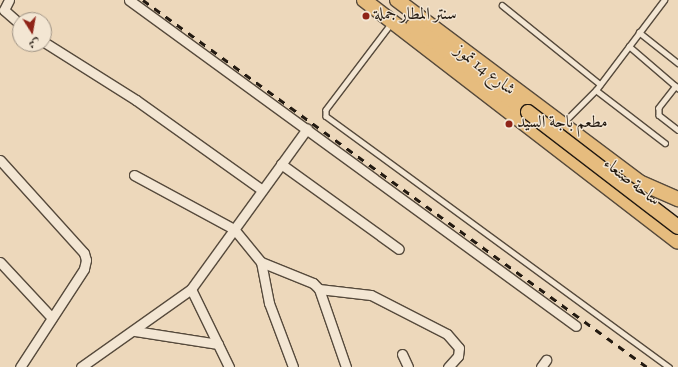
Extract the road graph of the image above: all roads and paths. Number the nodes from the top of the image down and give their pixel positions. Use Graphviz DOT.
graph roads {
  1 [pos="9,0"];
  2 [pos="129,0"];
  3 [pos="364,0"];
  4 [pos="376,0"];
  5 [pos="397,0"];
  6 [pos="664,0"];
  7 [pos="502,5"];
  8 [pos="12,17"];
  9 [pos="393,22"];
  10 [pos="639,32"];
  11 [pos="629,46"];
  12 [pos="52,47"];
  13 [pos="678,63"];
  14 [pos="600,84"];
  15 [pos="677,87"];
  16 [pos="596,90"];
  17 [pos="562,124"];
  18 [pos="307,129"];
  19 [pos="678,130"];
  20 [pos="665,143"];
  21 [pos="596,151"];
  22 [pos="0,160"];
  23 [pos="281,164"];
  24 [pos="582,168"];
  25 [pos="134,175"];
  26 [pos="262,190"];
  27 [pos="678,200"];
  28 [pos="234,229"];
  29 [pos="678,238"];
  30 [pos="399,249"];
  31 [pos="0,262"];
  32 [pos="261,262"];
  33 [pos="191,289"];
  34 [pos="318,289"];
  35 [pos="52,318"];
  36 [pos="576,326"];
  37 [pos="135,331"];
  38 [pos="218,344"];
  39 [pos="402,354"];
  40 [pos="20,367"];
  41 [pos="81,367"];
  42 [pos="229,367"];
  43 [pos="293,367"];
  44 [pos="346,367"];
  45 [pos="408,367"];
  46 [pos="448,367"];
  47 [pos="669,367"];
  1 -- 8 [label="street"];
  2 -- 18 [label="street"];
  3 -- 9 [label="main road, شارع 14 تموز"];
  4 -- 29 [label="main road, bridge"];
  5 -- 17 [label="main road, ساحة صنعاء"];
  6 -- 10 [label="lane"];
  7 -- 14 [label="lane"];
  9 -- 24 [label="main road, شارع 14 تموز"];
  9 -- 47 [label="lane"];
  10 -- 11 [label="lane"];
  10 -- 13 [label="lane"];
  11 -- 14 [label="lane"];
  11 -- 15 [label="lane"];
  12 -- 26 [label="street"];
  14 -- 16 [label="lane"];
  15 -- 19 [label="lane"];
  16 -- 17 [label="lane"];
  16 -- 20 [label="lane"];
  17 -- 21 [label="main road, ساحة صنعاء"];
  18 -- 23 [label="street"];
  18 -- 36 [label="street"];
  21 -- 24 [label="main road"];
  21 -- 27 [label="main road, ساحة صنعاء"];
  22 -- 35 [label="street"];
  23 -- 26 [label="street"];
  23 -- 30 [label="street"];
  24 -- 29 [label="main road, ساحة صنعاء"];
  25 -- 28 [label="street"];
  26 -- 28 [label="street"];
  28 -- 32 [label="street"];
  28 -- 33 [label="street"];
  31 -- 35 [label="street"];
  32 -- 34 [label="street"];
  32 -- 43 [label="street"];
  33 -- 37 [label="street"];
  33 -- 38 [label="street"];
  34 -- 44 [label="street"];
  34 -- 46 [label="street"];
  35 -- 40 [label="street"];
  37 -- 38 [label="street"];
  37 -- 41 [label="street"];
  38 -- 42 [label="street"];
  39 -- 45 [label="street"];
}
